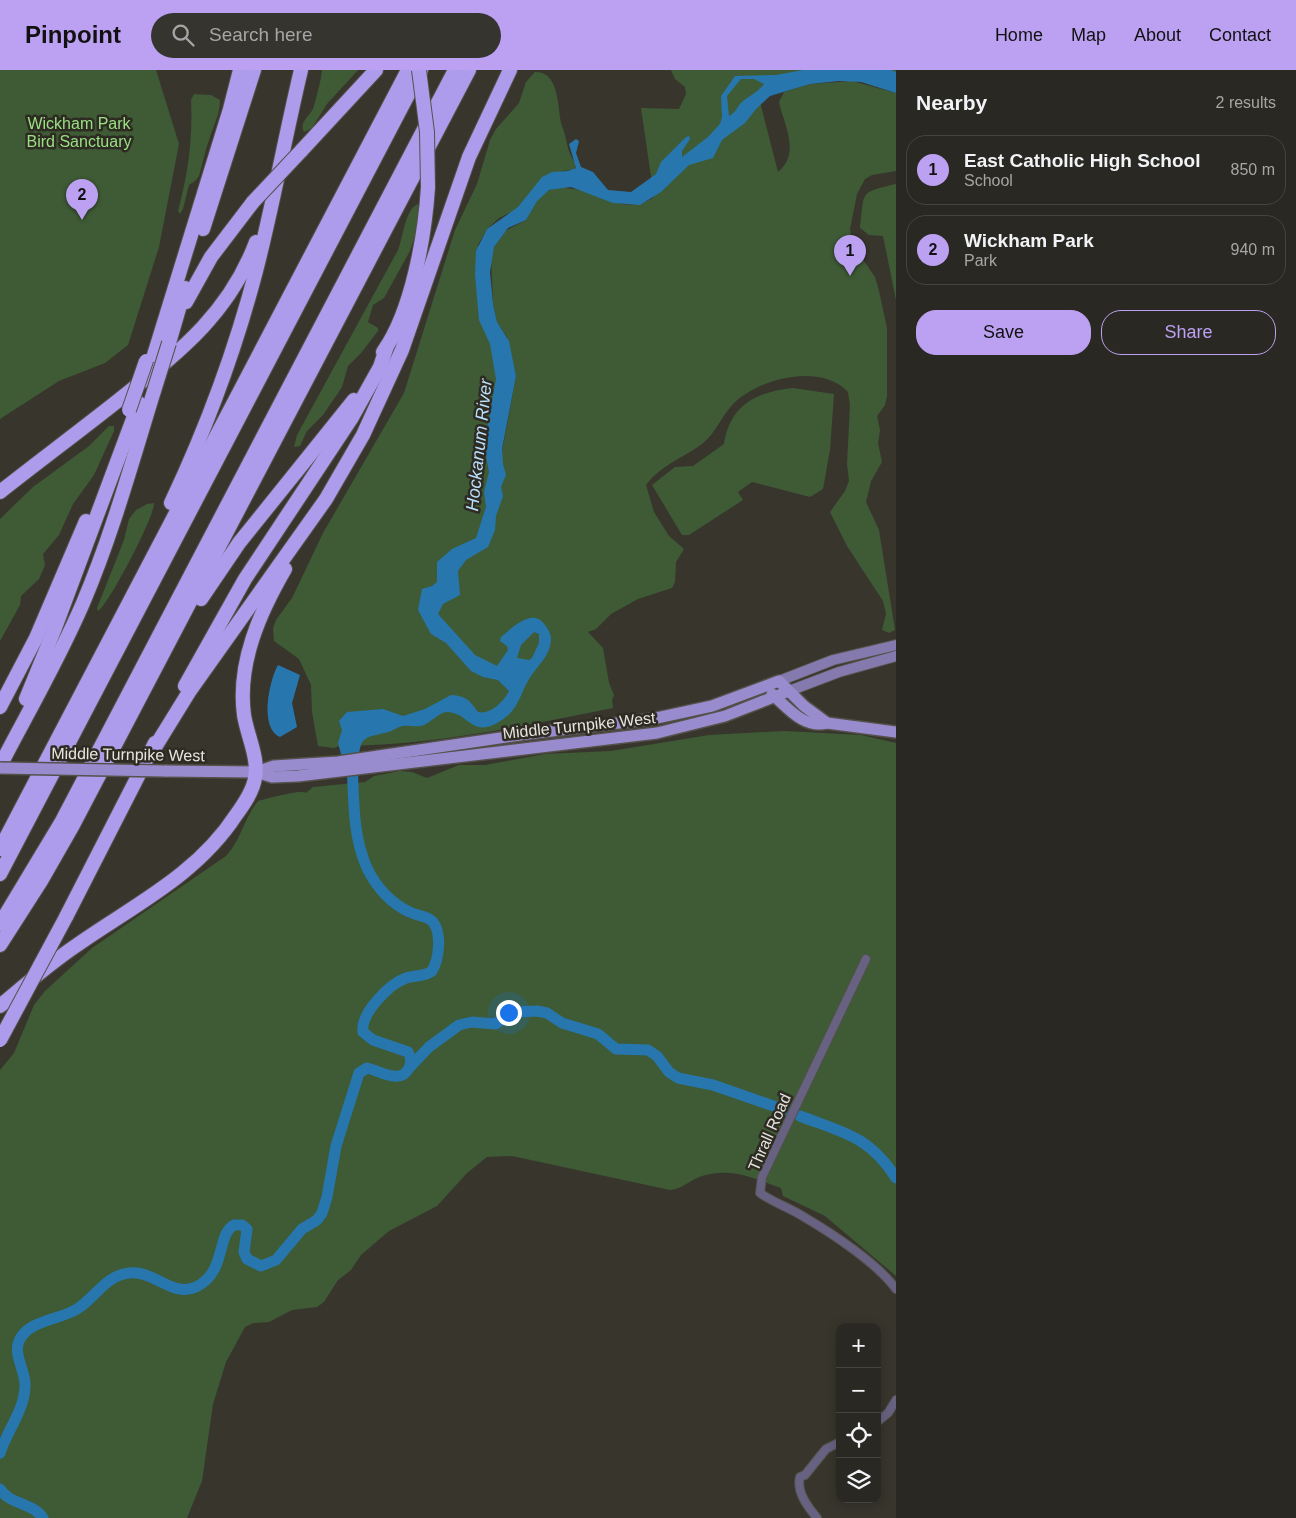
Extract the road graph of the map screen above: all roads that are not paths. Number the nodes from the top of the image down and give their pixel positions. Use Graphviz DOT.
graph roads {
  1 [pos="240,70"];
  2 [pos="254,70"];
  3 [pos="301,70"];
  4 [pos="376,70"];
  5 [pos="408,70"];
  6 [pos="420,70"];
  7 [pos="455,70"];
  8 [pos="469,70"];
  9 [pos="510,70"];
  10 [pos="274,187"];
  11 [pos="177,320"];
  12 [pos="388,346"];
  13 [pos="134,407"];
  14 [pos="0,492"];
  15 [pos="326,499"];
  16 [pos="142,578"];
  17 [pos="176,631"];
  18 [pos="896,645"];
  19 [pos="896,656"];
  20 [pos="780,681"];
  21 [pos="765,687"];
  22 [pos="789,691"];
  23 [pos="776,697"];
  24 [pos="0,707"];
  25 [pos="828,723"];
  26 [pos="896,732"];
  27 [pos="453,750"];
  28 [pos="152,752"];
  29 [pos="0,753"];
  30 [pos="0,767"];
  31 [pos="256,772"];
  32 [pos="0,849"];
  33 [pos="0,874"];
  34 [pos="0,924"];
  35 [pos="0,945"];
  36 [pos="866,959"];
  37 [pos="0,1006"];
  38 [pos="0,1040"];
  39 [pos="896,1289"];
  40 [pos="896,1400"];
  41 [pos="881,1418"];
  42 [pos="836,1444"];
  43 [pos="817,1518"];
  1 -- 13 [label="highway"];
  2 -- 11 [label="highway"];
  3 -- 10 [label="highway"];
  4 -- 11 [label="highway, bridge"];
  5 -- 16 [label="highway"];
  6 -- 12 [label="highway, bridge"];
  6 -- 33 [label="highway"];
  7 -- 34 [label="highway"];
  8 -- 17 [label="highway"];
  9 -- 15 [label="highway"];
  10 -- 14 [label="highway"];
  10 -- 16 [label="highway"];
  11 -- 30 [label="highway, bridge"];
  12 -- 17 [label="highway"];
  12 -- 28 [label="highway"];
  13 -- 24 [label="highway"];
  13 -- 29 [label="highway"];
  15 -- 28 [label="highway"];
  15 -- 31 [label="highway"];
  16 -- 32 [label="highway"];
  17 -- 35 [label="highway"];
  18 -- 20 [label="main road, Middle Turnpike West"];
  19 -- 22 [label="main road, Middle Turnpike West"];
  20 -- 21 [label="main road, Middle Turnpike West"];
  20 -- 22 [label="main road"];
  21 -- 23 [label="main road"];
  21 -- 27 [label="main road, Middle Turnpike West"];
  22 -- 23 [label="main road, Middle Turnpike West"];
  22 -- 25 [label="main road"];
  23 -- 25 [label="main road"];
  23 -- 27 [label="main road, Middle Turnpike West"];
  25 -- 26 [label="main road"];
  27 -- 31 [label="main road, Middle Turnpike West"];
  28 -- 38 [label="highway, bridge"];
  30 -- 31 [label="main road, Middle Turnpike West, bridge"];
  31 -- 37 [label="highway"];
  36 -- 39 [label="street, Thrall Road"];
  40 -- 41 [label="street"];
  42 -- 43 [label="street"];
}
